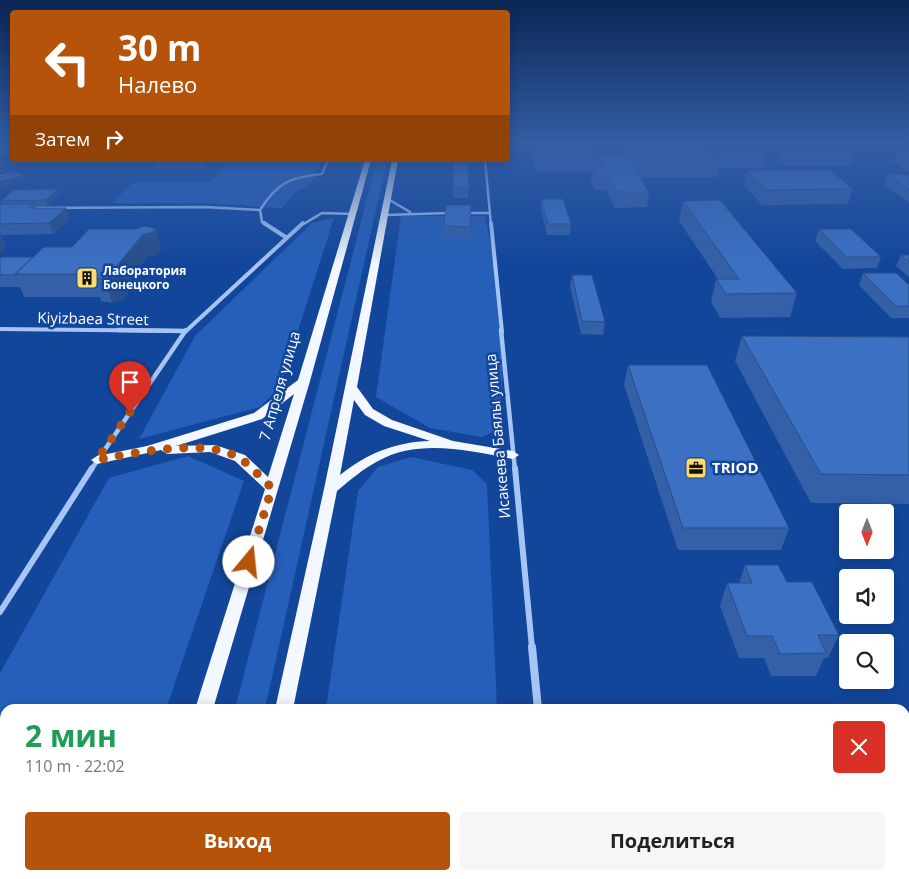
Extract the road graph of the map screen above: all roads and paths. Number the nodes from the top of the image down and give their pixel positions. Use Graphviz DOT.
graph roads {
  1 [pos="282,183"];
  2 [pos="362,183"];
  3 [pos="391,183"];
  4 [pos="487,183"];
  5 [pos="388,200"];
  6 [pos="23,208"];
  7 [pos="260,210"];
  8 [pos="411,213"];
  9 [pos="450,213"];
  10 [pos="460,213"];
  11 [pos="490,213"];
  12 [pos="353,214"];
  13 [pos="385,215"];
  14 [pos="288,238"];
  15 [pos="0,328"];
  16 [pos="185,331"];
  17 [pos="304,380"];
  18 [pos="351,386"];
  19 [pos="451,444"];
  20 [pos="149,450"];
  21 [pos="513,455"];
  22 [pos="97,460"];
  23 [pos="272,488"];
  24 [pos="331,489"];
  25 [pos="0,612"];
  26 [pos="206,704"];
  27 [pos="285,704"];
  28 [pos="538,704"];
  1 -- 7 [label="street"];
  2 -- 12 [label="main road, 7 Апреля улица"];
  3 -- 5 [label="main road"];
  4 -- 11 [label="street, Исакеева Баялы улица"];
  5 -- 8 [label="street"];
  5 -- 13 [label="main road"];
  6 -- 7 [label="street"];
  7 -- 14 [label="street"];
  8 -- 9 [label="street"];
  8 -- 13 [label="street"];
  10 -- 11 [label="street"];
  11 -- 21 [label="street, Исакеева Баялы улица"];
  12 -- 14 [label="street"];
  12 -- 17 [label="main road, 7 Апреля улица"];
  13 -- 18 [label="main road"];
  14 -- 16 [label="street"];
  15 -- 16 [label="street, Kiyizbaea Street"];
  16 -- 22 [label="street"];
  17 -- 20 [label="main road"];
  17 -- 23 [label="main road, 7 Апреля улица"];
  18 -- 19 [label="main road"];
  18 -- 24 [label="main road"];
  19 -- 21 [label="main road"];
  19 -- 24 [label="main road"];
  20 -- 22 [label="main road"];
  20 -- 23 [label="main road"];
  21 -- 28 [label="street, Исакеева Баялы улица"];
  22 -- 25 [label="street"];
  23 -- 26 [label="main road, 7 Апреля улица"];
  24 -- 27 [label="main road"];
}
